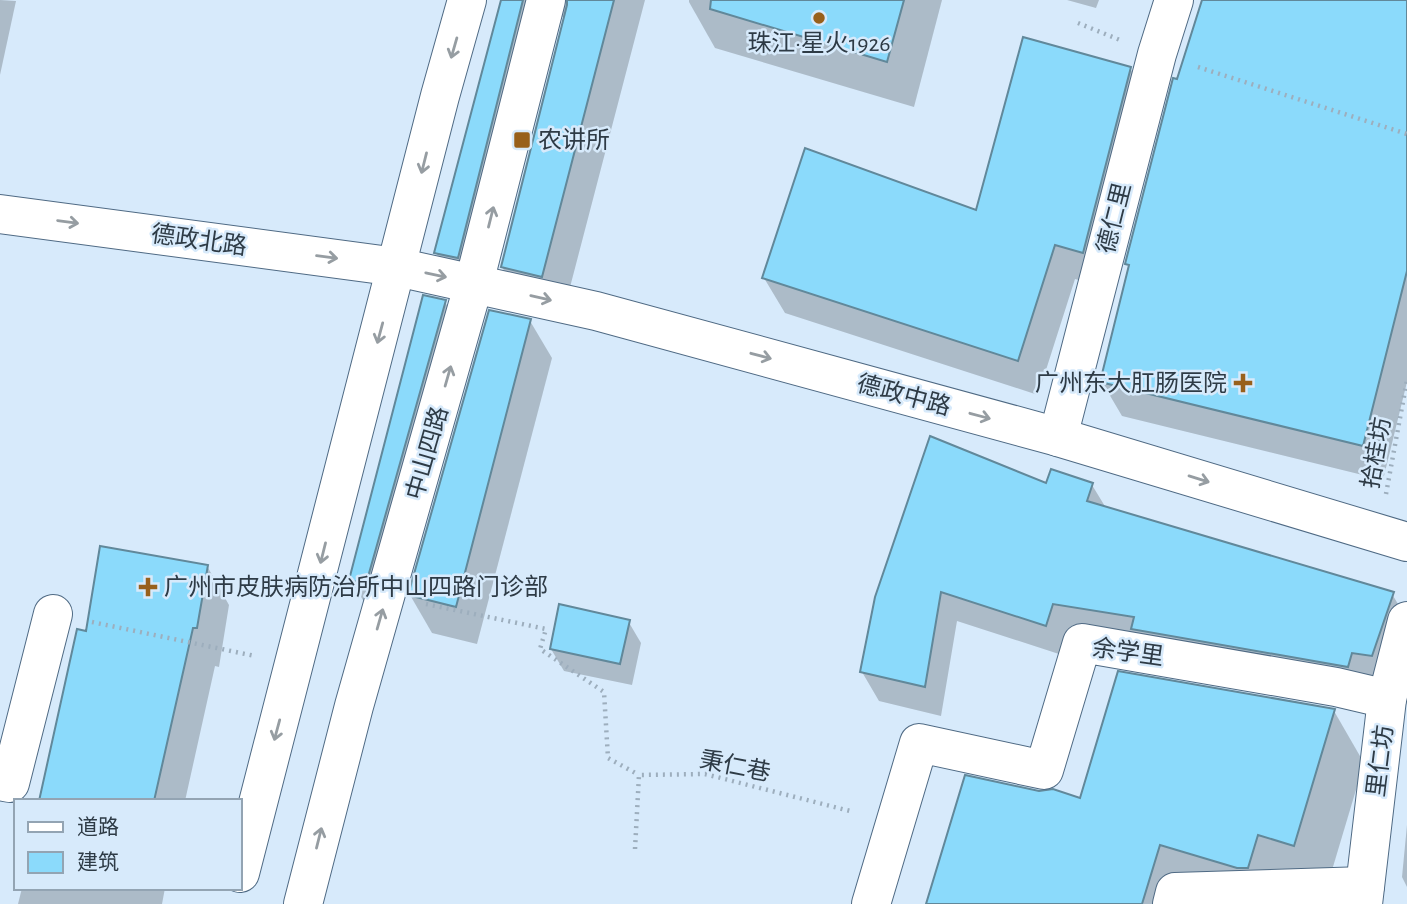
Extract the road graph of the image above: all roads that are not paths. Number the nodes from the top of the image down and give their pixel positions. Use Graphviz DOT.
graph roads {
  1 [pos="467,0"];
  2 [pos="546,0"];
  3 [pos="1174,0"];
  4 [pos="0,214"];
  5 [pos="397,267"];
  6 [pos="474,283"];
  7 [pos="1058,437"];
  8 [pos="1393,537"];
  9 [pos="53,614"];
  10 [pos="1407,621"];
  11 [pos="1387,699"];
  12 [pos="0,782"];
  13 [pos="242,865"];
  14 [pos="1364,895"];
  15 [pos="303,904"];
  16 [pos="872,904"];
  17 [pos="1172,904"];
  1 -- 5 [label="main road, one-way"];
  6 -- 2 [label="main road, 中山四路, one-way"];
  3 -- 7 [label="main road, 德仁里"];
  4 -- 5 [label="main road, 德政北路, one-way"];
  5 -- 6 [label="main road, 德政中路, one-way"];
  5 -- 13 [label="main road, one-way"];
  6 -- 7 [label="main road, 德政中路, one-way"];
  15 -- 6 [label="main road, 中山四路, one-way"];
  7 -- 8 [label="main road, 德政中路, one-way"];
  9 -- 12 [label="main road"];
  10 -- 11 [label="main road, 里仁坊"];
  11 -- 14 [label="main road, 里仁坊"];
  11 -- 16 [label="main road, 余学里"];
  14 -- 17 [label="main road"];
}
